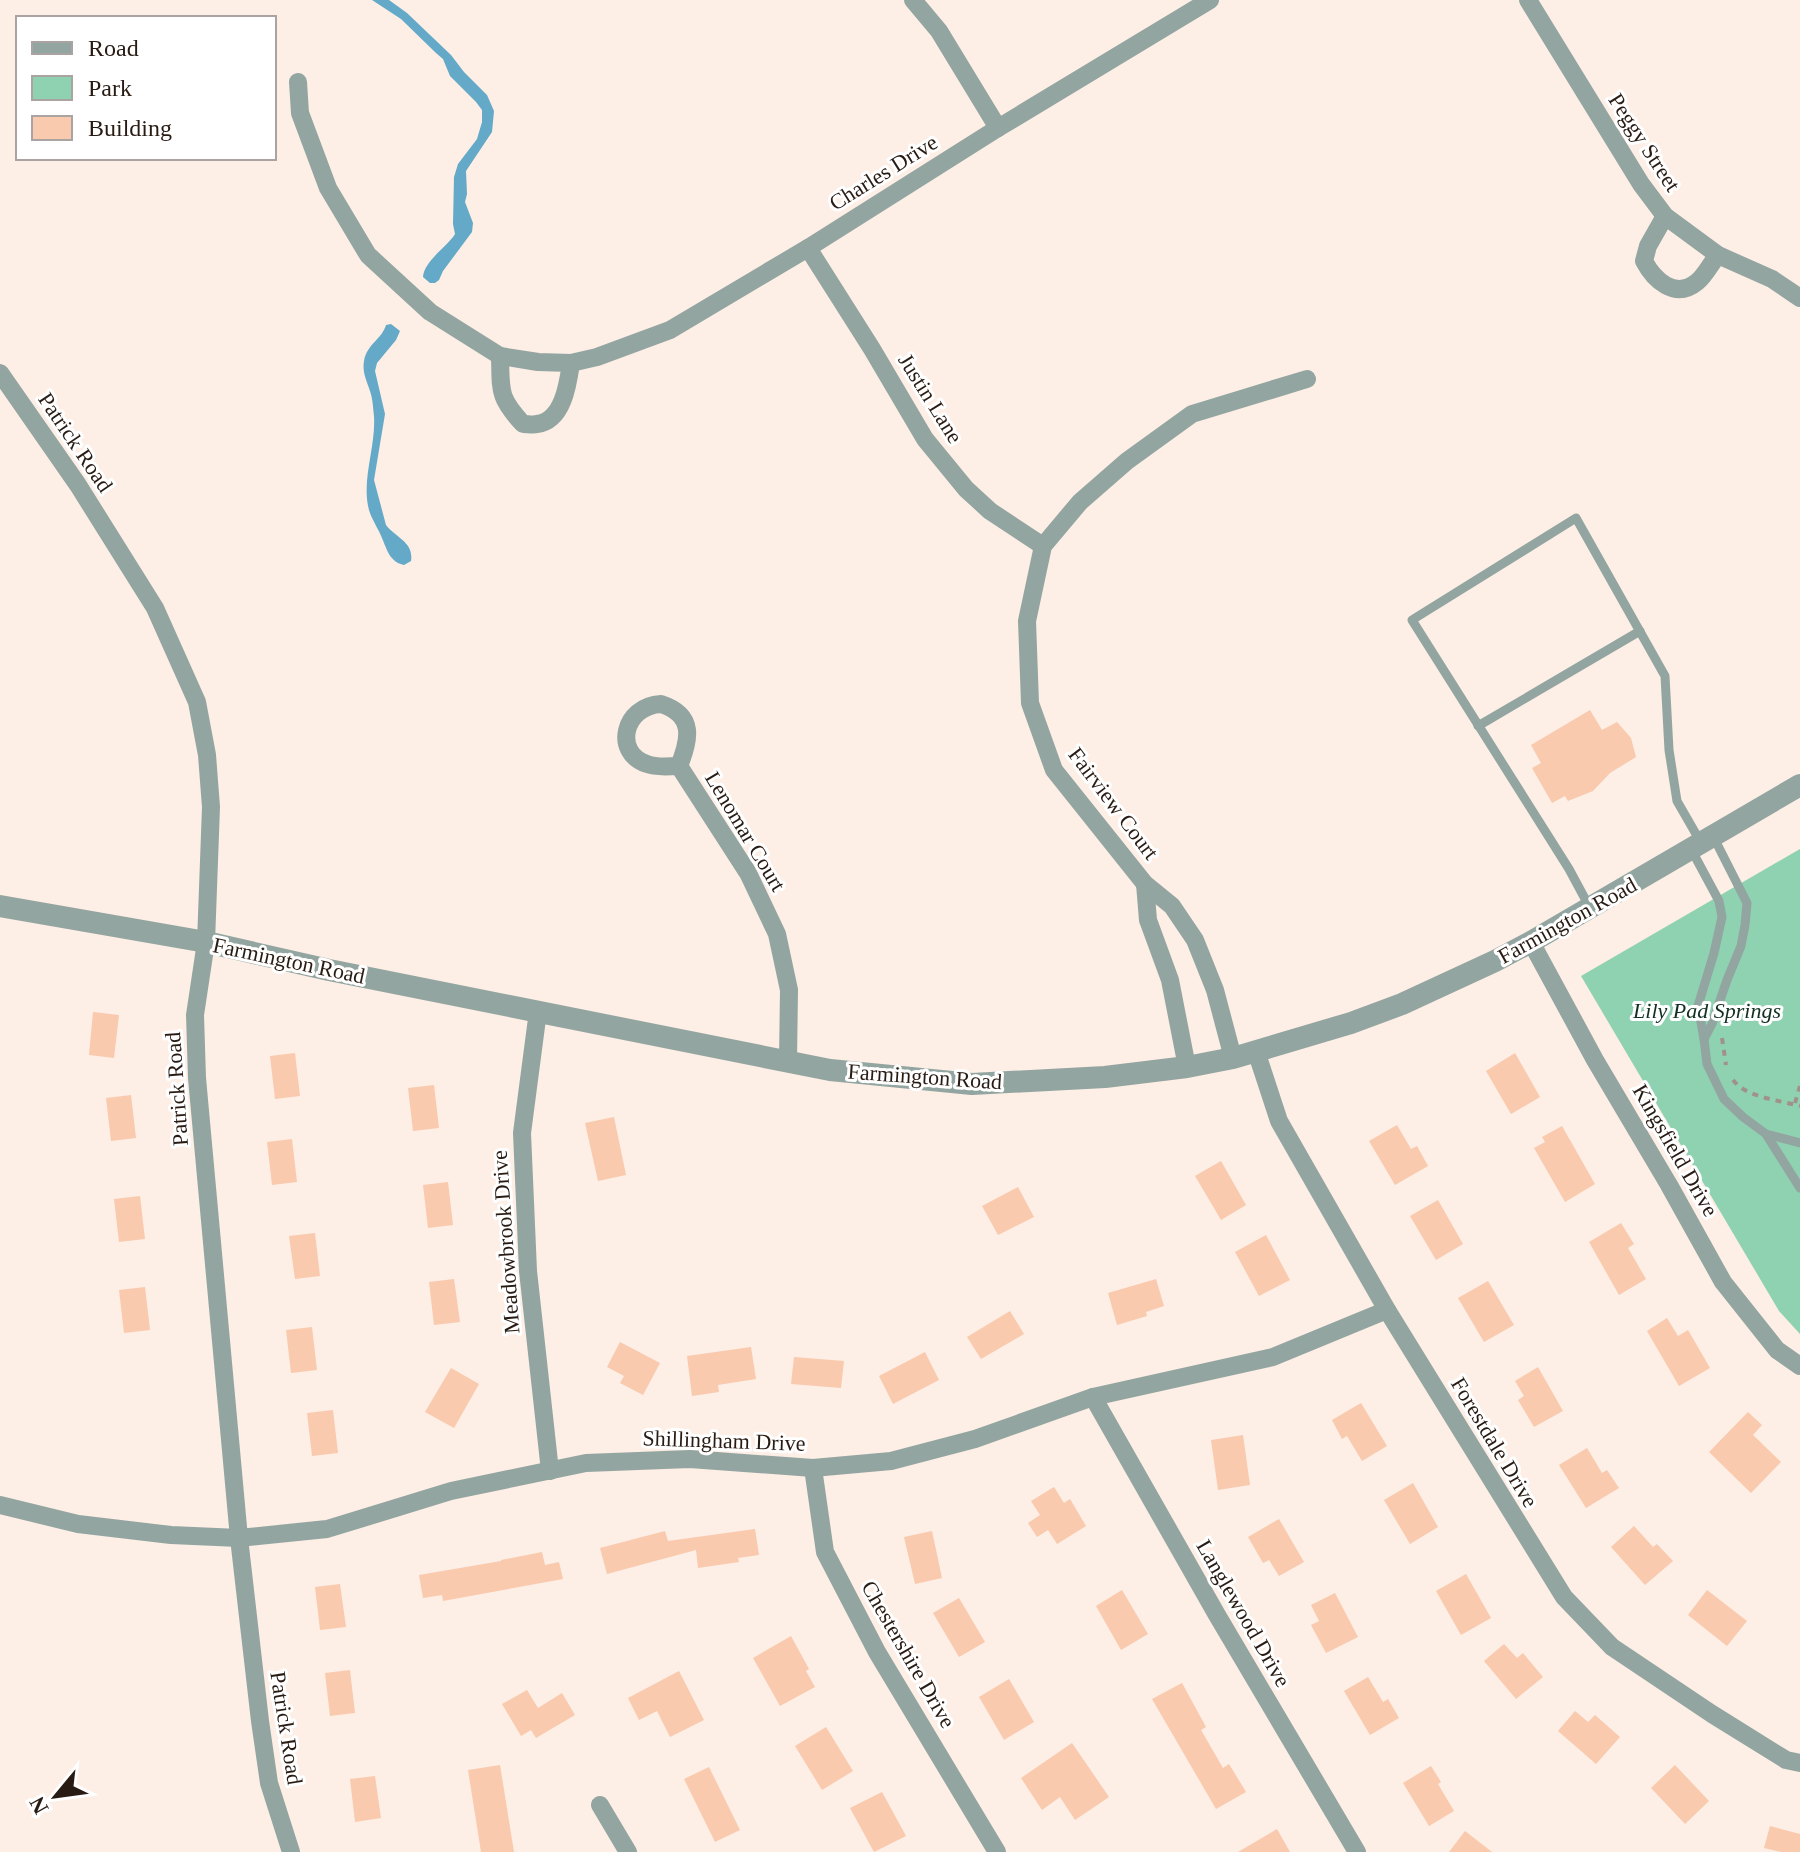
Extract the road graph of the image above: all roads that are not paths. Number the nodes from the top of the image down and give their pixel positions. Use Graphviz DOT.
graph roads {
  1 [pos="913,0"];
  2 [pos="1210,0"];
  3 [pos="1528,0"];
  4 [pos="298,82"];
  5 [pos="998,128"];
  6 [pos="1665,216"];
  7 [pos="808,248"];
  8 [pos="1718,255"];
  9 [pos="1800,298"];
  10 [pos="500,356"];
  11 [pos="571,363"];
  12 [pos="0,373"];
  13 [pos="1307,379"];
  14 [pos="1043,546"];
  15 [pos="1640,631"];
  16 [pos="1478,726"];
  17 [pos="679,766"];
  18 [pos="1800,785"];
  19 [pos="1701,842"];
  20 [pos="1145,884"];
  21 [pos="0,906"];
  22 [pos="1590,908"];
  23 [pos="206,942"];
  24 [pos="1531,942"];
  25 [pos="1710,968"];
  26 [pos="1729,973"];
  27 [pos="538,1011"];
  28 [pos="1704,1039"];
  29 [pos="1256,1051"];
  30 [pos="1233,1058"];
  31 [pos="788,1061"];
  32 [pos="1187,1067"];
  33 [pos="1766,1134"];
  34 [pos="1800,1143"];
  35 [pos="1800,1188"];
  36 [pos="1387,1310"];
  37 [pos="1800,1366"];
  38 [pos="1093,1397"];
  39 [pos="813,1468"];
  40 [pos="550,1471"];
  41 [pos="0,1505"];
  42 [pos="239,1538"];
  43 [pos="1800,1763"];
  44 [pos="600,1805"];
  45 [pos="291,1852"];
  46 [pos="628,1852"];
  47 [pos="997,1852"];
  48 [pos="1357,1852"];
  1 -- 5 [label="street"];
  2 -- 5 [label="street, Charles Drive"];
  3 -- 6 [label="street, Peggy Street"];
  4 -- 10 [label="street, Charles Drive"];
  5 -- 7 [label="street, Charles Drive"];
  6 -- 8 [label="street, Peggy Street"];
  6 -- 8 [label="street"];
  7 -- 11 [label="street, Charles Drive"];
  7 -- 14 [label="street, Justin Lane"];
  8 -- 9 [label="street, Peggy Street"];
  10 -- 11 [label="street, Charles Drive"];
  10 -- 11 [label="street"];
  12 -- 23 [label="street, Patrick Road"];
  13 -- 14 [label="street, Fairview Court"];
  14 -- 20 [label="street, Fairview Court"];
  15 -- 16 [label="lane"];
  15 -- 16 [label="lane"];
  15 -- 19 [label="lane"];
  16 -- 22 [label="lane"];
  17 -- 31 [label="street, Lenomar Court"];
  18 -- 19 [label="street, Farmington Road"];
  19 -- 22 [label="street, Farmington Road"];
  19 -- 25 [label="lane"];
  19 -- 26 [label="lane"];
  20 -- 30 [label="street, Fairview Court"];
  20 -- 32 [label="street, Fairview Court"];
  21 -- 23 [label="street, Farmington Road"];
  22 -- 24 [label="street, Farmington Road"];
  23 -- 27 [label="street, Farmington Road"];
  23 -- 42 [label="street, Patrick Road"];
  24 -- 29 [label="street, Farmington Road"];
  24 -- 37 [label="street, Kingsfield Drive"];
  25 -- 26 [label="lane"];
  25 -- 28 [label="lane"];
  26 -- 28 [label="lane"];
  27 -- 31 [label="street, Farmington Road"];
  27 -- 40 [label="street, Meadowbrook Drive"];
  28 -- 33 [label="lane"];
  29 -- 30 [label="street, Farmington Road"];
  29 -- 36 [label="street, Forestdale Drive"];
  30 -- 32 [label="street, Farmington Road"];
  31 -- 32 [label="street, Farmington Road"];
  33 -- 34 [label="lane"];
  33 -- 35 [label="lane"];
  36 -- 38 [label="street, Shillingham Drive"];
  36 -- 43 [label="street, Forestdale Drive"];
  38 -- 39 [label="street, Shillingham Drive"];
  38 -- 48 [label="street, Langlewood Drive"];
  39 -- 40 [label="street, Shillingham Drive"];
  39 -- 47 [label="street, Chestershire Drive"];
  40 -- 42 [label="street, Shillingham Drive"];
  41 -- 42 [label="street, Shillingham Drive"];
  42 -- 45 [label="street, Patrick Road"];
  44 -- 46 [label="street"];
}
